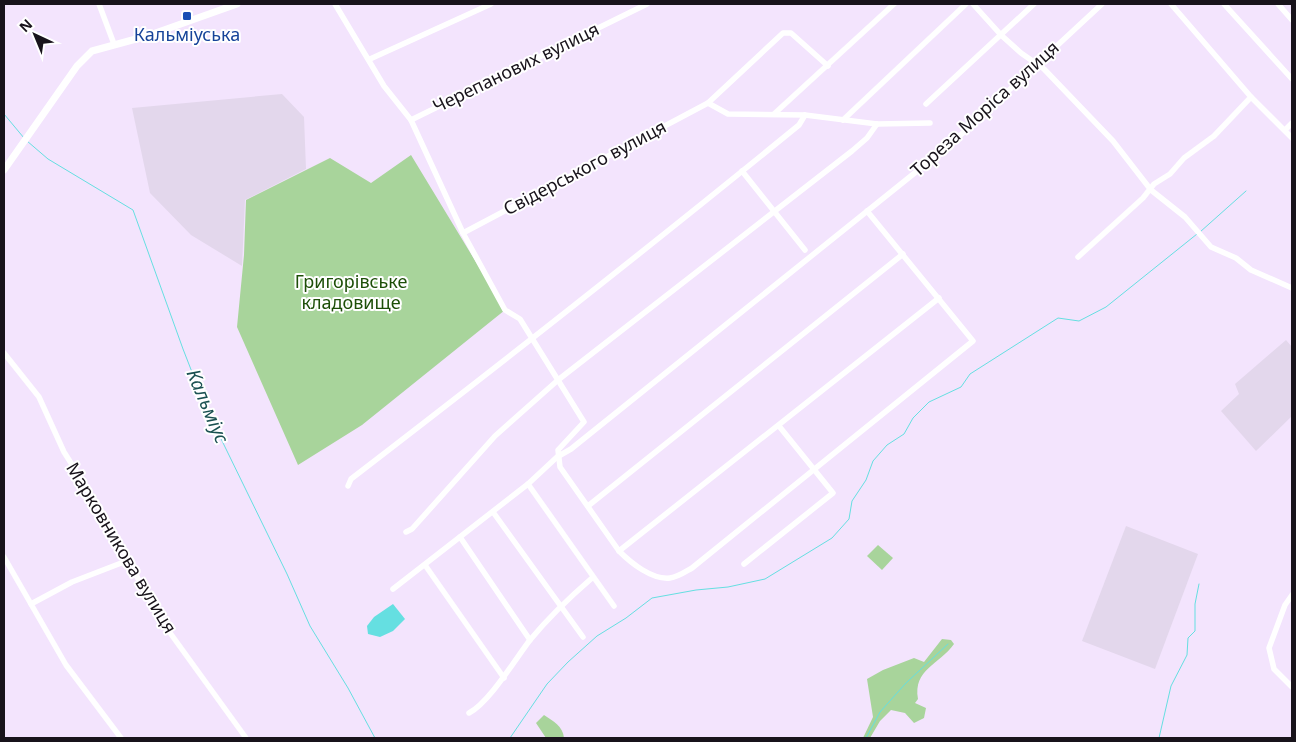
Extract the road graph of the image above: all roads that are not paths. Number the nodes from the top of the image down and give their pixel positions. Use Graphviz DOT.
graph roads {
  1 [pos="99,4"];
  2 [pos="237,4"];
  3 [pos="335,4"];
  4 [pos="491,4"];
  5 [pos="645,4"];
  6 [pos="894,4"];
  7 [pos="966,4"];
  8 [pos="973,4"];
  9 [pos="1034,4"];
  10 [pos="1102,4"];
  11 [pos="1171,4"];
  12 [pos="1224,4"];
  13 [pos="1278,4"];
  14 [pos="1292,20"];
  15 [pos="1001,35"];
  16 [pos="114,44"];
  17 [pos="370,59"];
  18 [pos="1036,63"];
  19 [pos="828,66"];
  20 [pos="1292,79"];
  21 [pos="1251,97"];
  22 [pos="708,103"];
  23 [pos="926,104"];
  24 [pos="774,114"];
  25 [pos="804,115"];
  26 [pos="411,120"];
  27 [pos="843,120"];
  28 [pos="930,122"];
  29 [pos="1292,123"];
  30 [pos="877,124"];
  31 [pos="1285,130"];
  32 [pos="1292,138"];
  33 [pos="4,170"];
  34 [pos="742,171"];
  35 [pos="1151,190"];
  36 [pos="867,211"];
  37 [pos="775,212"];
  38 [pos="463,233"];
  39 [pos="805,250"];
  40 [pos="903,254"];
  41 [pos="1078,257"];
  42 [pos="1292,288"];
  43 [pos="939,298"];
  44 [pos="533,339"];
  45 [pos="4,353"];
  46 [pos="558,380"];
  47 [pos="778,426"];
  48 [pos="557,457"];
  49 [pos="816,469"];
  50 [pos="528,484"];
  51 [pos="348,486"];
  52 [pos="588,506"];
  53 [pos="493,512"];
  54 [pos="406,532"];
  55 [pos="460,537"];
  56 [pos="619,551"];
  57 [pos="4,557"];
  58 [pos="129,560"];
  59 [pos="744,564"];
  60 [pos="425,565"];
  61 [pos="592,578"];
  62 [pos="393,589"];
  63 [pos="1292,595"];
  64 [pos="31,604"];
  65 [pos="614,606"];
  66 [pos="560,607"];
  67 [pos="583,637"];
  68 [pos="530,640"];
  69 [pos="504,678"];
  70 [pos="1292,687"];
  71 [pos="469,713"];
  72 [pos="118,738"];
  73 [pos="246,738"];
  1 -- 16 [label="street"];
  2 -- 16 [label="street"];
  3 -- 17 [label="street"];
  4 -- 17 [label="street"];
  5 -- 26 [label="street, Черепанових вулиця"];
  6 -- 19 [label="street"];
  7 -- 27 [label="street"];
  8 -- 15 [label="street"];
  9 -- 15 [label="street"];
  10 -- 18 [label="street, Тореза Моріса вулиця"];
  11 -- 21 [label="street"];
  12 -- 20 [label="street"];
  13 -- 14 [label="street"];
  15 -- 18 [label="street"];
  15 -- 23 [label="street"];
  16 -- 33 [label="street"];
  17 -- 26 [label="street"];
  18 -- 35 [label="street"];
  18 -- 36 [label="street, Тореза Моріса вулиця"];
  19 -- 22 [label="street, Свiдерського вулиця"];
  19 -- 24 [label="street"];
  21 -- 31 [label="street"];
  21 -- 35 [label="street"];
  22 -- 24 [label="street"];
  22 -- 38 [label="street, Свiдерського вулиця"];
  24 -- 25 [label="street"];
  25 -- 27 [label="street"];
  25 -- 34 [label="street"];
  26 -- 38 [label="street"];
  27 -- 30 [label="street"];
  28 -- 30 [label="street"];
  29 -- 31 [label="street"];
  30 -- 37 [label="street"];
  31 -- 32 [label="street"];
  34 -- 37 [label="street"];
  34 -- 44 [label="street"];
  35 -- 41 [label="street"];
  35 -- 42 [label="street"];
  36 -- 40 [label="street"];
  36 -- 48 [label="street, Тореза Моріса вулиця"];
  37 -- 39 [label="street"];
  37 -- 46 [label="street"];
  38 -- 44 [label="street"];
  40 -- 43 [label="street"];
  40 -- 52 [label="street"];
  43 -- 47 [label="street"];
  43 -- 49 [label="street"];
  44 -- 46 [label="street"];
  44 -- 51 [label="street"];
  45 -- 58 [label="street, Марковникова вулиця"];
  46 -- 48 [label="street"];
  46 -- 54 [label="street"];
  47 -- 49 [label="street"];
  47 -- 56 [label="street"];
  48 -- 50 [label="street"];
  48 -- 52 [label="street"];
  49 -- 56 [label="street"];
  49 -- 59 [label="street"];
  50 -- 53 [label="street"];
  50 -- 61 [label="street"];
  52 -- 56 [label="street"];
  53 -- 55 [label="street"];
  53 -- 66 [label="street"];
  55 -- 60 [label="street"];
  55 -- 68 [label="street"];
  57 -- 64 [label="street"];
  58 -- 64 [label="street"];
  58 -- 73 [label="street, Марковникова вулиця"];
  60 -- 62 [label="street"];
  60 -- 69 [label="street"];
  61 -- 65 [label="street"];
  61 -- 66 [label="street"];
  63 -- 70 [label="street"];
  64 -- 72 [label="street"];
  66 -- 67 [label="street"];
  66 -- 68 [label="street"];
  68 -- 69 [label="street"];
  69 -- 71 [label="street"];
}
